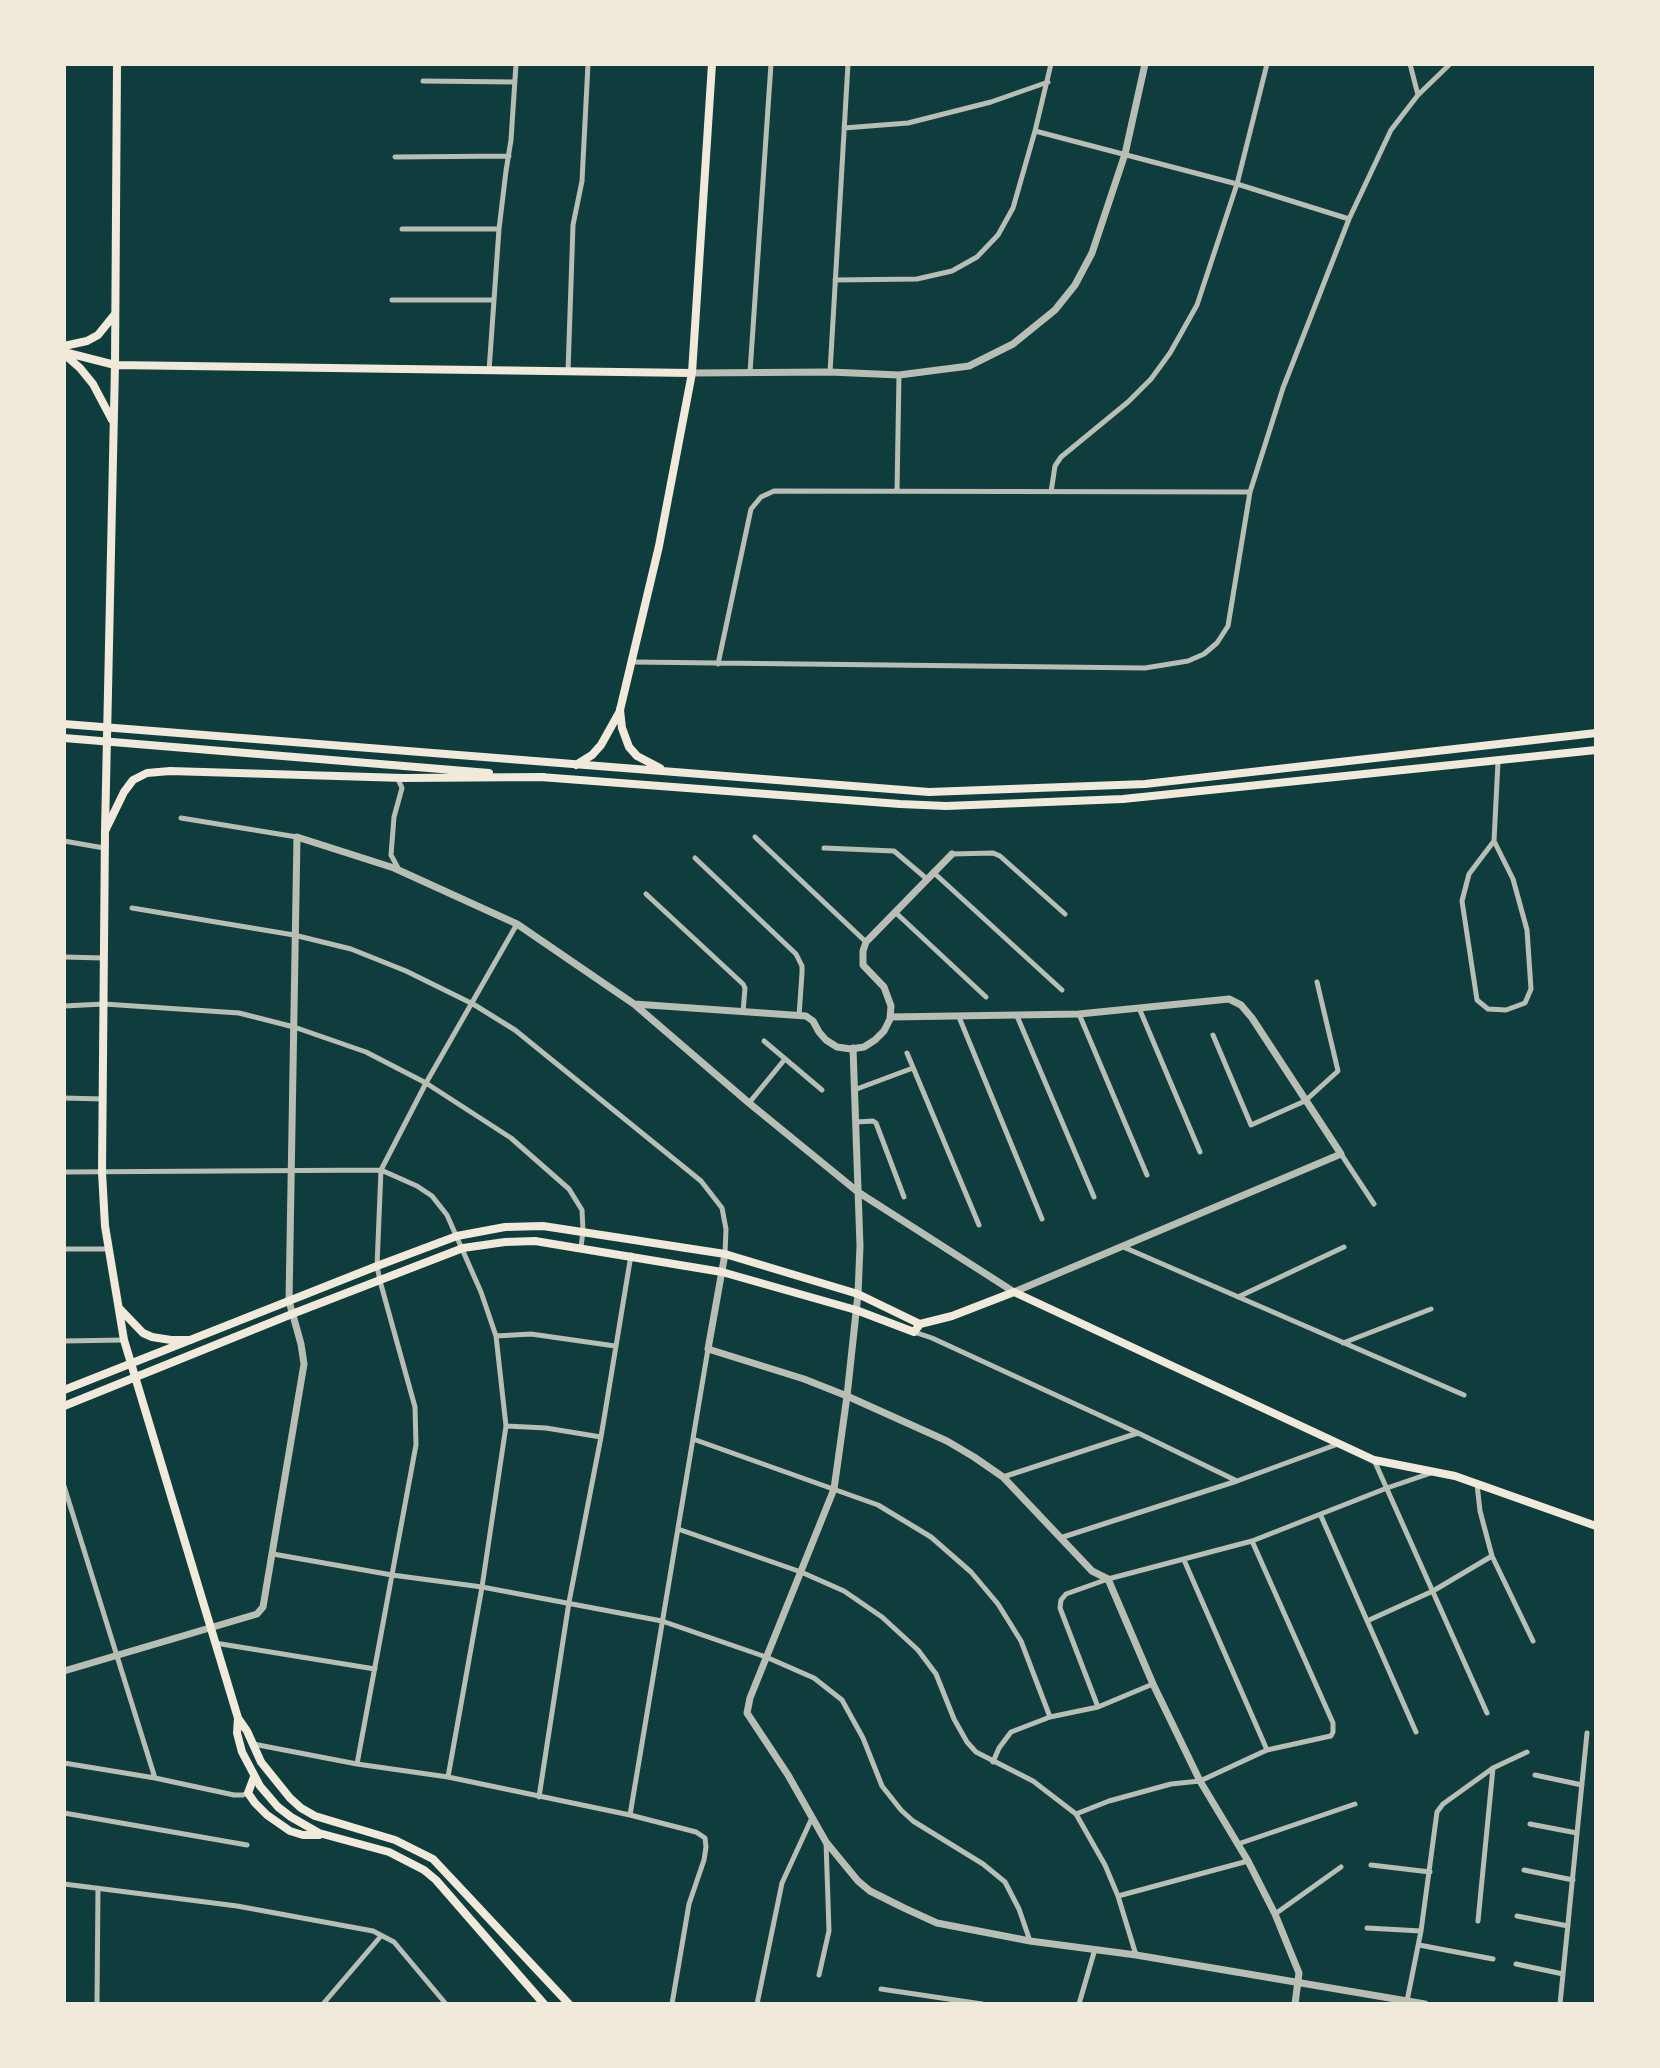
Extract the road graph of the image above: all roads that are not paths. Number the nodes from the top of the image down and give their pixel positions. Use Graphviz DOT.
graph roads {
  1 [pos="117,64"];
  2 [pos="516,64"];
  3 [pos="588,64"];
  4 [pos="712,64"];
  5 [pos="771,64"];
  6 [pos="848,64"];
  7 [pos="1051,64"];
  8 [pos="1145,64"];
  9 [pos="1267,64"];
  10 [pos="1410,64"];
  11 [pos="1450,64"];
  12 [pos="423,81"];
  13 [pos="515,82"];
  14 [pos="1048,82"];
  15 [pos="1418,95"];
  16 [pos="844,128"];
  17 [pos="1035,131"];
  18 [pos="1125,154"];
  19 [pos="509,156"];
  20 [pos="395,157"];
  21 [pos="1237,184"];
  22 [pos="1349,219"];
  23 [pos="402,229"];
  24 [pos="499,229"];
  25 [pos="834,280"];
  26 [pos="392,300"];
  27 [pos="494,300"];
  28 [pos="115,314"];
  29 [pos="64,346"];
  30 [pos="64,353"];
  31 [pos="115,364"];
  32 [pos="489,371"];
  33 [pos="567,372"];
  34 [pos="750,372"];
  35 [pos="830,372"];
  36 [pos="692,373"];
  37 [pos="899,375"];
  38 [pos="113,420"];
  39 [pos="897,491"];
  40 [pos="1051,492"];
  41 [pos="1250,492"];
  42 [pos="632,662"];
  43 [pos="718,664"];
  44 [pos="620,710"];
  45 [pos="64,724"];
  46 [pos="1596,733"];
  47 [pos="64,738"];
  48 [pos="1596,750"];
  49 [pos="1498,762"];
  50 [pos="575,765"];
  51 [pos="669,771"];
  52 [pos="397,777"];
  53 [pos="544,777"];
  54 [pos="181,818"];
  55 [pos="105,831"];
  56 [pos="297,837"];
  57 [pos="754,837"];
  58 [pos="64,841"];
  59 [pos="1494,841"];
  60 [pos="104,848"];
  61 [pos="824,848"];
  62 [pos="952,854"];
  63 [pos="695,858"];
  64 [pos="399,870"];
  65 [pos="933,872"];
  66 [pos="927,879"];
  67 [pos="646,894"];
  68 [pos="132,908"];
  69 [pos="895,912"];
  70 [pos="1065,914"];
  71 [pos="517,924"];
  72 [pos="294,935"];
  73 [pos="866,942"];
  74 [pos="64,957"];
  75 [pos="103,958"];
  76 [pos="1317,982"];
  77 [pos="1062,990"];
  78 [pos="986,997"];
  79 [pos="104,1004"];
  80 [pos="472,1004"];
  81 [pos="634,1004"];
  82 [pos="64,1006"];
  83 [pos="1139,1008"];
  84 [pos="743,1012"];
  85 [pos="1079,1014"];
  86 [pos="799,1016"];
  87 [pos="1017,1016"];
  88 [pos="890,1017"];
  89 [pos="959,1017"];
  90 [pos="294,1027"];
  91 [pos="1213,1035"];
  92 [pos="764,1041"];
  93 [pos="853,1048"];
  94 [pos="907,1053"];
  95 [pos="785,1059"];
  96 [pos="913,1068"];
  97 [pos="426,1083"];
  98 [pos="822,1090"];
  99 [pos="854,1090"];
  100 [pos="64,1098"];
  101 [pos="102,1099"];
  102 [pos="1305,1101"];
  103 [pos="748,1103"];
  104 [pos="856,1122"];
  105 [pos="1200,1152"];
  106 [pos="1341,1154"];
  107 [pos="381,1170"];
  108 [pos="291,1171"];
  109 [pos="64,1172"];
  110 [pos="102,1172"];
  111 [pos="1147,1175"];
  112 [pos="858,1192"];
  113 [pos="904,1197"];
  114 [pos="1094,1197"];
  115 [pos="1374,1203"];
  116 [pos="1042,1219"];
  117 [pos="980,1225"];
  118 [pos="583,1231"];
  119 [pos="457,1236"];
  120 [pos="1121,1246"];
  121 [pos="581,1247"];
  122 [pos="1344,1247"];
  123 [pos="463,1248"];
  124 [pos="64,1249"];
  125 [pos="108,1249"];
  126 [pos="725,1254"];
  127 [pos="631,1255"];
  128 [pos="377,1266"];
  129 [pos="722,1272"];
  130 [pos="380,1281"];
  131 [pos="1014,1292"];
  132 [pos="858,1294"];
  133 [pos="1238,1298"];
  134 [pos="289,1300"];
  135 [pos="118,1307"];
  136 [pos="1431,1309"];
  137 [pos="856,1310"];
  138 [pos="292,1314"];
  139 [pos="920,1324"];
  140 [pos="914,1332"];
  141 [pos="496,1336"];
  142 [pos="932,1338"];
  143 [pos="124,1340"];
  144 [pos="190,1340"];
  145 [pos="64,1341"];
  146 [pos="1343,1343"];
  147 [pos="615,1346"];
  148 [pos="708,1349"];
  149 [pos="131,1363"];
  150 [pos="136,1377"];
  151 [pos="64,1390"];
  152 [pos="1464,1395"];
  153 [pos="847,1396"];
  154 [pos="64,1406"];
  155 [pos="506,1426"];
  156 [pos="1138,1433"];
  157 [pos="601,1437"];
  158 [pos="693,1439"];
  159 [pos="1338,1444"];
  160 [pos="1374,1460"];
  161 [pos="1435,1472"];
  162 [pos="1003,1477"];
  163 [pos="1237,1481"];
  164 [pos="1477,1484"];
  165 [pos="64,1486"];
  166 [pos="1387,1488"];
  167 [pos="834,1489"];
  168 [pos="1321,1516"];
  169 [pos="1596,1526"];
  170 [pos="678,1529"];
  171 [pos="1060,1538"];
  172 [pos="1252,1541"];
  173 [pos="273,1554"];
  174 [pos="1492,1556"];
  175 [pos="1184,1560"];
  176 [pos="801,1572"];
  177 [pos="392,1575"];
  178 [pos="1108,1579"];
  179 [pos="482,1587"];
  180 [pos="1433,1591"];
  181 [pos="569,1602"];
  182 [pos="662,1620"];
  183 [pos="1367,1621"];
  184 [pos="210,1629"];
  185 [pos="1533,1641"];
  186 [pos="214,1643"];
  187 [pos="117,1655"];
  188 [pos="766,1657"];
  189 [pos="375,1669"];
  190 [pos="64,1671"];
  191 [pos="1153,1684"];
  192 [pos="1098,1707"];
  193 [pos="1487,1713"];
  194 [pos="1050,1717"];
  195 [pos="238,1718"];
  196 [pos="1416,1732"];
  197 [pos="1587,1734"];
  198 [pos="252,1743"];
  199 [pos="1267,1750"];
  200 [pos="1527,1752"];
  201 [pos="993,1762"];
  202 [pos="64,1763"];
  203 [pos="357,1764"];
  204 [pos="1493,1768"];
  205 [pos="1535,1775"];
  206 [pos="254,1777"];
  207 [pos="448,1777"];
  208 [pos="155,1778"];
  209 [pos="1200,1781"];
  210 [pos="1582,1785"];
  211 [pos="248,1793"];
  212 [pos="539,1797"];
  213 [pos="1355,1804"];
  214 [pos="64,1813"];
  215 [pos="1076,1814"];
  216 [pos="630,1815"];
  217 [pos="811,1820"];
  218 [pos="1530,1824"];
  219 [pos="1577,1833"];
  220 [pos="323,1835"];
  221 [pos="826,1842"];
  222 [pos="1238,1844"];
  223 [pos="247,1845"];
  224 [pos="1248,1861"];
  225 [pos="1371,1865"];
  226 [pos="1341,1867"];
  227 [pos="1524,1870"];
  228 [pos="1430,1872"];
  229 [pos="1573,1880"];
  230 [pos="64,1884"];
  231 [pos="98,1888"];
  232 [pos="1118,1896"];
  233 [pos="1275,1914"];
  234 [pos="1517,1916"];
  235 [pos="1478,1921"];
  236 [pos="1568,1926"];
  237 [pos="1367,1928"];
  238 [pos="1421,1931"];
  239 [pos="381,1936"];
  240 [pos="1030,1941"];
  241 [pos="1419,1945"];
  242 [pos="1095,1949"];
  243 [pos="1136,1955"];
  244 [pos="1492,1959"];
  245 [pos="1516,1964"];
  246 [pos="1563,1974"];
  247 [pos="819,1975"];
  248 [pos="1299,1982"];
  249 [pos="881,1989"];
  250 [pos="1407,2001"];
  251 [pos="97,2004"];
  252 [pos="323,2004"];
  253 [pos="446,2004"];
  254 [pos="544,2004"];
  255 [pos="569,2004"];
  256 [pos="672,2004"];
  257 [pos="757,2004"];
  258 [pos="982,2004"];
  259 [pos="1079,2004"];
  260 [pos="1295,2004"];
  261 [pos="1425,2004"];
  262 [pos="1560,2004"];
  1 -- 28 [label="main road"];
  2 -- 13 [label="street"];
  3 -- 33 [label="street"];
  4 -- 36 [label="main road"];
  5 -- 34 [label="street"];
  6 -- 16 [label="street"];
  7 -- 14 [label="street"];
  8 -- 18 [label="street"];
  9 -- 21 [label="street"];
  10 -- 15 [label="street"];
  11 -- 15 [label="street"];
  12 -- 13 [label="street"];
  13 -- 19 [label="street"];
  14 -- 16 [label="street"];
  14 -- 17 [label="street"];
  15 -- 22 [label="street"];
  16 -- 25 [label="street"];
  17 -- 18 [label="street"];
  17 -- 25 [label="street"];
  18 -- 21 [label="street"];
  18 -- 37 [label="street"];
  19 -- 20 [label="street"];
  19 -- 24 [label="street"];
  21 -- 22 [label="street"];
  21 -- 40 [label="street"];
  22 -- 41 [label="street"];
  23 -- 24 [label="street"];
  24 -- 27 [label="street"];
  25 -- 35 [label="street"];
  26 -- 27 [label="street"];
  27 -- 32 [label="street"];
  28 -- 29 [label="main road"];
  28 -- 31 [label="main road"];
  30 -- 31 [label="main road"];
  30 -- 38 [label="main road"];
  31 -- 32 [label="main road"];
  31 -- 38 [label="main road"];
  32 -- 33 [label="main road"];
  33 -- 36 [label="main road"];
  34 -- 35 [label="street"];
  34 -- 36 [label="street"];
  35 -- 37 [label="street"];
  36 -- 42 [label="main road"];
  37 -- 39 [label="street"];
  38 -- 55 [label="main road"];
  39 -- 40 [label="street"];
  39 -- 43 [label="street"];
  40 -- 41 [label="street"];
  41 -- 43 [label="street"];
  42 -- 43 [label="street"];
  42 -- 44 [label="main road"];
  44 -- 50 [label="main road"];
  44 -- 51 [label="main road"];
  45 -- 50 [label="main road"];
  46 -- 51 [label="main road"];
  47 -- 53 [label="main road"];
  48 -- 49 [label="main road"];
  49 -- 53 [label="main road"];
  49 -- 59 [label="street"];
  50 -- 51 [label="main road"];
  52 -- 53 [label="main road"];
  52 -- 55 [label="main road"];
  52 -- 64 [label="street"];
  54 -- 56 [label="street"];
  55 -- 60 [label="main road"];
  56 -- 64 [label="street"];
  56 -- 72 [label="street"];
  57 -- 73 [label="street"];
  58 -- 60 [label="street"];
  59 -- 59 [label="street"];
  60 -- 75 [label="main road"];
  61 -- 66 [label="street"];
  62 -- 65 [label="street"];
  62 -- 70 [label="street"];
  63 -- 86 [label="street"];
  64 -- 71 [label="street"];
  65 -- 66 [label="street"];
  65 -- 77 [label="street"];
  66 -- 69 [label="street"];
  67 -- 84 [label="street"];
  68 -- 72 [label="street"];
  69 -- 73 [label="street"];
  69 -- 78 [label="street"];
  71 -- 80 [label="street"];
  71 -- 81 [label="street"];
  72 -- 80 [label="street"];
  72 -- 90 [label="street"];
  73 -- 88 [label="street"];
  74 -- 75 [label="street"];
  75 -- 79 [label="main road"];
  76 -- 102 [label="street"];
  79 -- 82 [label="street"];
  79 -- 90 [label="street"];
  79 -- 101 [label="main road"];
  80 -- 97 [label="street"];
  80 -- 126 [label="street"];
  81 -- 84 [label="street"];
  81 -- 103 [label="street"];
  83 -- 85 [label="street"];
  83 -- 102 [label="street"];
  83 -- 105 [label="street"];
  84 -- 86 [label="street"];
  85 -- 87 [label="street"];
  85 -- 111 [label="street"];
  86 -- 93 [label="street"];
  87 -- 89 [label="street"];
  87 -- 114 [label="street"];
  88 -- 89 [label="street"];
  88 -- 93 [label="street"];
  89 -- 116 [label="street"];
  90 -- 97 [label="street"];
  90 -- 108 [label="street"];
  91 -- 102 [label="street"];
  92 -- 95 [label="street"];
  93 -- 99 [label="street"];
  94 -- 96 [label="street"];
  95 -- 98 [label="street"];
  95 -- 103 [label="street"];
  96 -- 99 [label="street"];
  96 -- 117 [label="street"];
  97 -- 107 [label="street"];
  97 -- 118 [label="street"];
  99 -- 104 [label="street"];
  100 -- 101 [label="street"];
  101 -- 110 [label="main road"];
  102 -- 106 [label="street"];
  103 -- 112 [label="street"];
  104 -- 112 [label="street"];
  104 -- 113 [label="street"];
  106 -- 115 [label="street"];
  106 -- 120 [label="street"];
  107 -- 108 [label="street"];
  107 -- 119 [label="street"];
  107 -- 128 [label="street"];
  108 -- 110 [label="street"];
  108 -- 134 [label="street"];
  109 -- 110 [label="street"];
  110 -- 125 [label="main road"];
  112 -- 131 [label="street"];
  112 -- 132 [label="street"];
  118 -- 119 [label="main road"];
  118 -- 121 [label="street"];
  118 -- 126 [label="main road"];
  119 -- 123 [label="street"];
  119 -- 128 [label="main road"];
  120 -- 131 [label="street"];
  120 -- 133 [label="street"];
  121 -- 123 [label="main road"];
  121 -- 127 [label="main road"];
  122 -- 133 [label="street"];
  123 -- 130 [label="main road"];
  123 -- 141 [label="street"];
  124 -- 125 [label="street"];
  125 -- 135 [label="main road"];
  126 -- 129 [label="street"];
  126 -- 132 [label="main road"];
  127 -- 129 [label="main road"];
  127 -- 147 [label="street"];
  128 -- 130 [label="street"];
  128 -- 134 [label="main road"];
  129 -- 137 [label="main road"];
  129 -- 148 [label="street"];
  130 -- 138 [label="main road"];
  130 -- 177 [label="street"];
  131 -- 139 [label="main road"];
  131 -- 159 [label="main road"];
  132 -- 137 [label="street"];
  132 -- 139 [label="main road"];
  133 -- 146 [label="street"];
  134 -- 138 [label="street"];
  134 -- 144 [label="main road"];
  135 -- 143 [label="main road"];
  135 -- 144 [label="main road"];
  136 -- 146 [label="street"];
  137 -- 140 [label="main road"];
  137 -- 153 [label="street"];
  138 -- 150 [label="main road"];
  138 -- 173 [label="street"];
  139 -- 140 [label="main road"];
  139 -- 142 [label="street"];
  140 -- 142 [label="street"];
  141 -- 147 [label="street"];
  141 -- 155 [label="street"];
  142 -- 156 [label="street"];
  143 -- 145 [label="street"];
  143 -- 149 [label="main road"];
  144 -- 149 [label="main road"];
  146 -- 152 [label="street"];
  147 -- 157 [label="street"];
  148 -- 153 [label="street"];
  148 -- 158 [label="street"];
  149 -- 150 [label="main road"];
  149 -- 151 [label="main road"];
  150 -- 154 [label="main road"];
  150 -- 184 [label="main road"];
  153 -- 162 [label="street"];
  153 -- 167 [label="street"];
  155 -- 157 [label="street"];
  155 -- 179 [label="street"];
  156 -- 162 [label="street"];
  156 -- 163 [label="street"];
  157 -- 181 [label="street"];
  158 -- 167 [label="street"];
  158 -- 170 [label="street"];
  159 -- 160 [label="main road"];
  159 -- 163 [label="street"];
  160 -- 161 [label="main road"];
  160 -- 166 [label="street"];
  161 -- 164 [label="main road"];
  161 -- 166 [label="street"];
  162 -- 171 [label="street"];
  163 -- 171 [label="street"];
  164 -- 169 [label="main road"];
  164 -- 174 [label="street"];
  165 -- 187 [label="street"];
  166 -- 168 [label="street"];
  166 -- 180 [label="street"];
  167 -- 176 [label="street"];
  167 -- 194 [label="street"];
  168 -- 172 [label="street"];
  168 -- 183 [label="street"];
  170 -- 176 [label="street"];
  170 -- 182 [label="street"];
  171 -- 178 [label="street"];
  172 -- 175 [label="street"];
  172 -- 199 [label="street"];
  173 -- 177 [label="street"];
  173 -- 184 [label="street"];
  174 -- 180 [label="street"];
  174 -- 185 [label="street"];
  175 -- 178 [label="street"];
  175 -- 199 [label="street"];
  176 -- 188 [label="street"];
  176 -- 201 [label="street"];
  177 -- 179 [label="street"];
  177 -- 189 [label="street"];
  178 -- 191 [label="street"];
  178 -- 192 [label="street"];
  179 -- 181 [label="street"];
  179 -- 207 [label="street"];
  180 -- 183 [label="street"];
  180 -- 193 [label="street"];
  181 -- 182 [label="street"];
  181 -- 212 [label="street"];
  182 -- 188 [label="street"];
  182 -- 216 [label="street"];
  183 -- 196 [label="street"];
  184 -- 186 [label="main road"];
  184 -- 187 [label="street"];
  186 -- 189 [label="street"];
  186 -- 195 [label="main road"];
  187 -- 190 [label="street"];
  187 -- 208 [label="street"];
  188 -- 217 [label="street"];
  188 -- 240 [label="street"];
  189 -- 203 [label="street"];
  191 -- 192 [label="street"];
  191 -- 209 [label="street"];
  192 -- 194 [label="street"];
  194 -- 201 [label="street"];
  195 -- 198 [label="main road"];
  195 -- 206 [label="main road"];
  197 -- 210 [label="street"];
  198 -- 203 [label="street"];
  198 -- 255 [label="main road"];
  199 -- 209 [label="street"];
  200 -- 204 [label="street"];
  201 -- 215 [label="street"];
  202 -- 208 [label="street"];
  203 -- 207 [label="street"];
  204 -- 228 [label="street"];
  204 -- 235 [label="street"];
  205 -- 210 [label="street"];
  206 -- 211 [label="main road"];
  206 -- 220 [label="main road"];
  207 -- 212 [label="street"];
  208 -- 211 [label="street"];
  209 -- 215 [label="street"];
  209 -- 222 [label="street"];
  210 -- 219 [label="street"];
  211 -- 220 [label="main road"];
  212 -- 216 [label="street"];
  213 -- 222 [label="street"];
  214 -- 223 [label="street"];
  215 -- 232 [label="street"];
  216 -- 256 [label="street"];
  217 -- 221 [label="street"];
  217 -- 257 [label="street"];
  218 -- 219 [label="street"];
  219 -- 229 [label="street"];
  220 -- 254 [label="main road"];
  221 -- 240 [label="street"];
  221 -- 247 [label="street"];
  222 -- 224 [label="street"];
  224 -- 232 [label="street"];
  224 -- 233 [label="street"];
  225 -- 228 [label="street"];
  226 -- 233 [label="street"];
  227 -- 229 [label="street"];
  228 -- 238 [label="street"];
  229 -- 236 [label="street"];
  230 -- 231 [label="street"];
  231 -- 239 [label="street"];
  231 -- 251 [label="street"];
  232 -- 243 [label="street"];
  233 -- 248 [label="street"];
  234 -- 236 [label="street"];
  236 -- 246 [label="street"];
  237 -- 238 [label="street"];
  238 -- 241 [label="street"];
  239 -- 252 [label="street"];
  239 -- 253 [label="street"];
  240 -- 242 [label="street"];
  241 -- 244 [label="street"];
  241 -- 250 [label="street"];
  242 -- 243 [label="street"];
  242 -- 259 [label="street"];
  243 -- 248 [label="street"];
  245 -- 246 [label="street"];
  246 -- 262 [label="street"];
  248 -- 250 [label="street"];
  248 -- 260 [label="street"];
  249 -- 258 [label="street"];
  250 -- 261 [label="street"];
}
